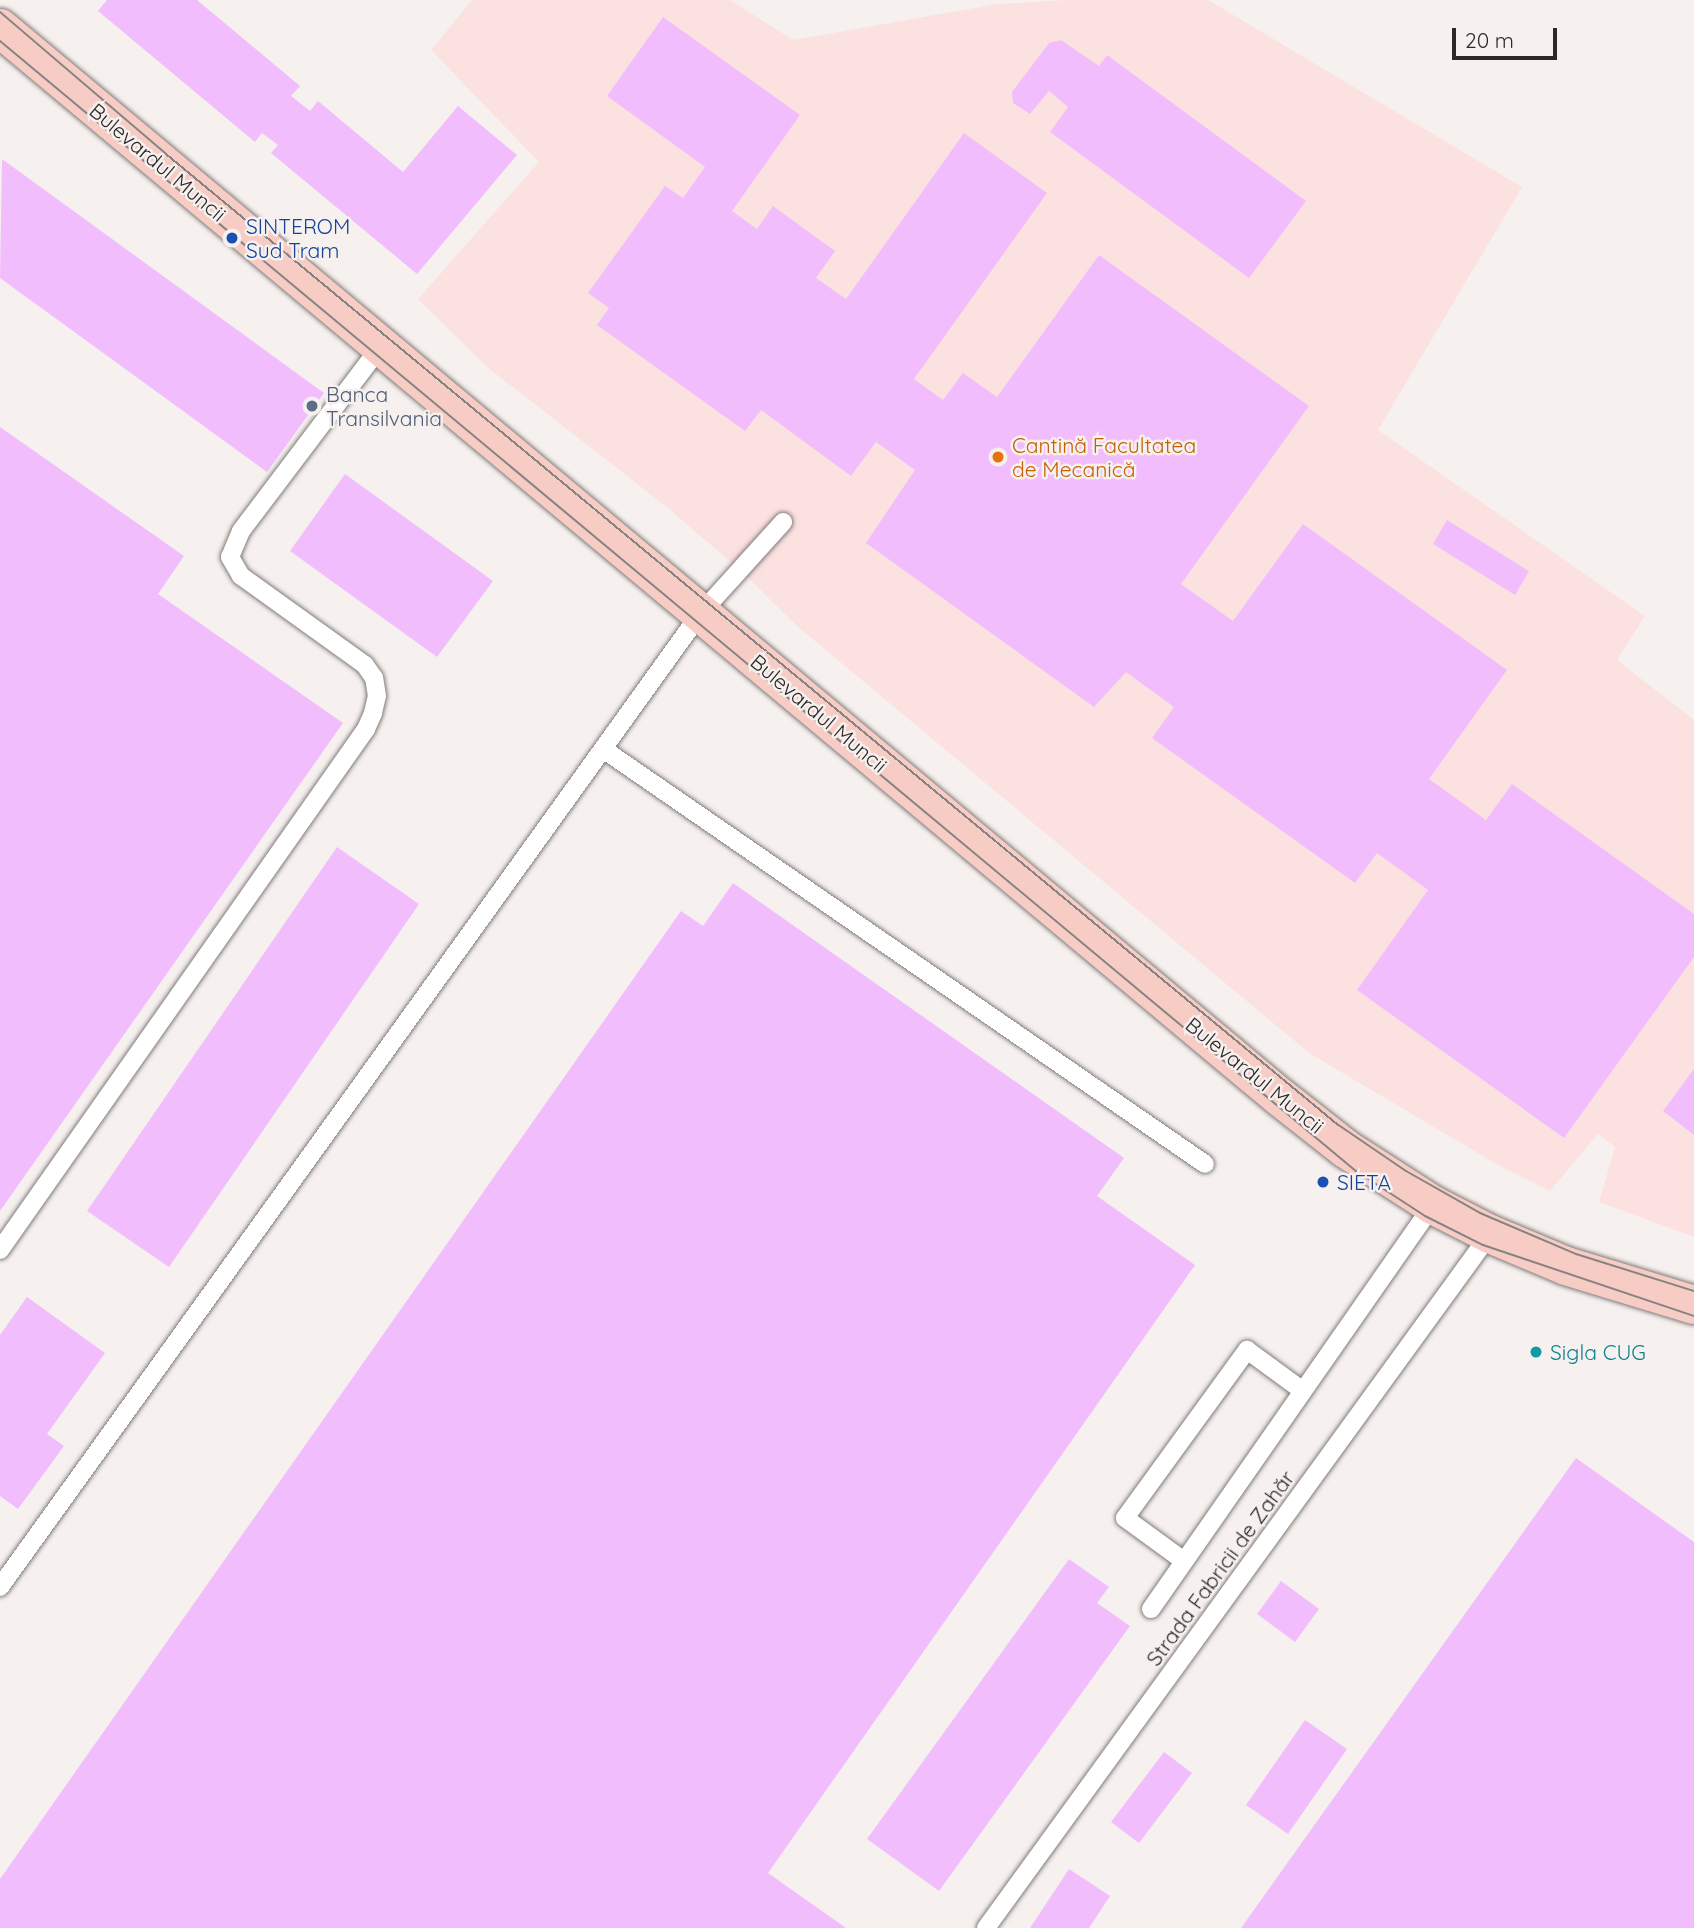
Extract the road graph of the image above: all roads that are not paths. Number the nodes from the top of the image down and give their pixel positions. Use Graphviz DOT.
graph roads {
  1 [pos="0,28"];
  2 [pos="380,347"];
  3 [pos="783,522"];
  4 [pos="700,614"];
  5 [pos="603,749"];
  6 [pos="1205,1164"];
  7 [pos="1433,1205"];
  8 [pos="1490,1234"];
  9 [pos="0,1250"];
  10 [pos="1694,1305"];
  11 [pos="1303,1391"];
  12 [pos="1184,1561"];
  13 [pos="0,1587"];
  14 [pos="1151,1609"];
  15 [pos="986,1928"];
  1 -- 2 [label="main road, Bulevardul Muncii"];
  2 -- 4 [label="main road, Bulevardul Muncii"];
  2 -- 9 [label="lane"];
  3 -- 4 [label="lane"];
  4 -- 5 [label="lane"];
  4 -- 7 [label="main road, Bulevardul Muncii"];
  5 -- 6 [label="lane"];
  5 -- 13 [label="lane"];
  7 -- 8 [label="main road, Bulevardul Muncii"];
  7 -- 11 [label="lane"];
  8 -- 10 [label="main road, Bulevardul Muncii"];
  8 -- 15 [label="lane, Strada Fabricii de Zahăr"];
  11 -- 12 [label="lane"];
  11 -- 12 [label="lane"];
  12 -- 14 [label="lane"];
}
